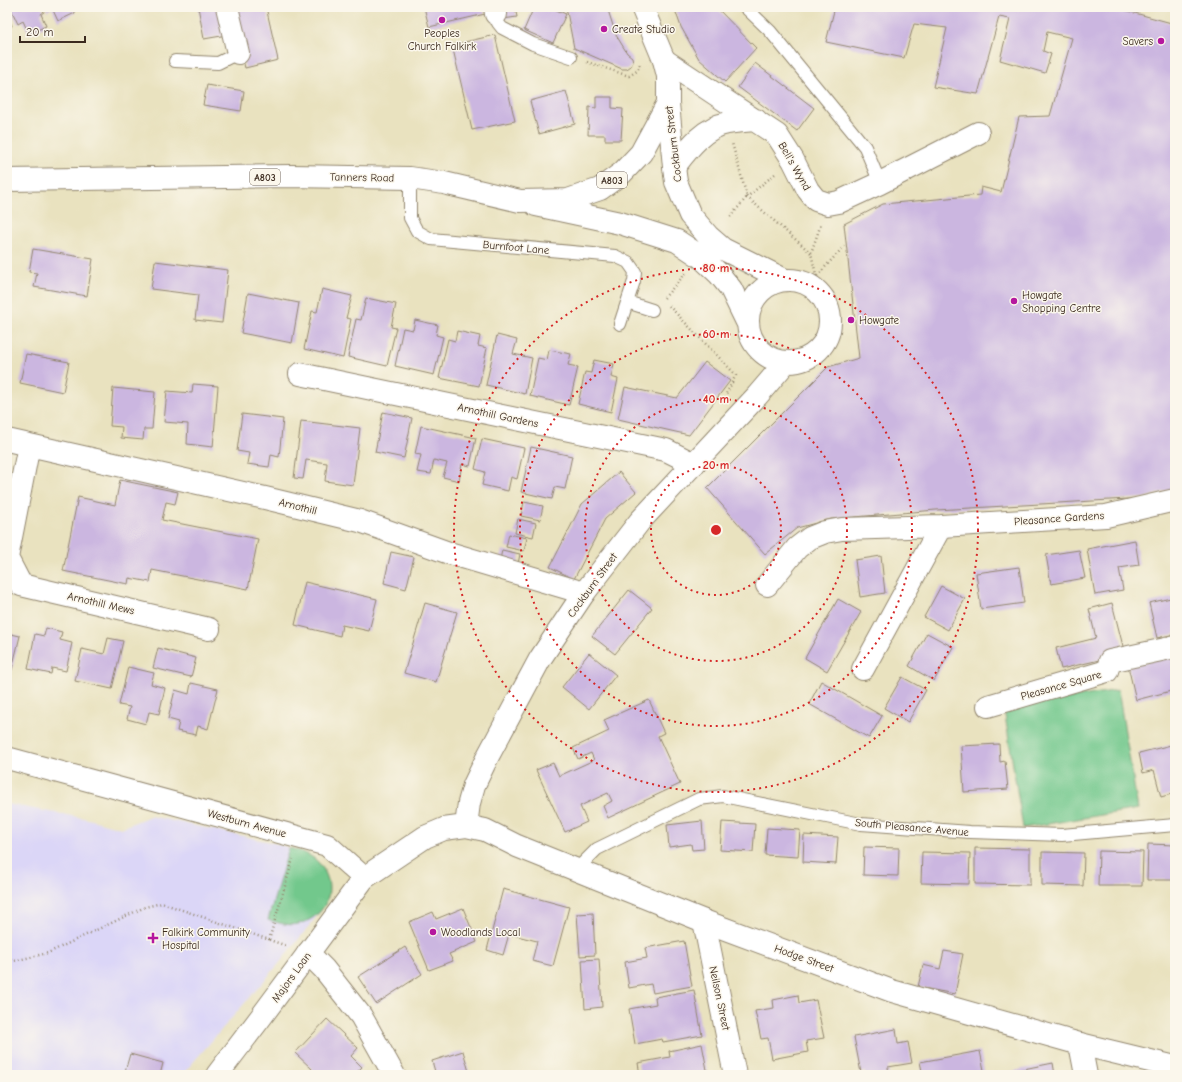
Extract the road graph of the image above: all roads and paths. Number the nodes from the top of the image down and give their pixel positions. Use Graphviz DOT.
graph roads {
  1 [pos="227,7"];
  2 [pos="642,7"];
  3 [pos="745,7"];
  4 [pos="495,10"];
  5 [pos="238,53"];
  6 [pos="571,57"];
  7 [pos="664,60"];
  8 [pos="175,61"];
  9 [pos="641,62"];
  10 [pos="668,103"];
  11 [pos="756,120"];
  12 [pos="727,123"];
  13 [pos="978,133"];
  14 [pos="793,160"];
  15 [pos="674,167"];
  16 [pos="410,178"];
  17 [pos="7,180"];
  18 [pos="880,184"];
  19 [pos="747,197"];
  20 [pos="520,201"];
  21 [pos="828,204"];
  22 [pos="730,217"];
  23 [pos="846,244"];
  24 [pos="811,253"];
  25 [pos="687,272"];
  26 [pos="785,280"];
  27 [pos="819,286"];
  28 [pos="663,300"];
  29 [pos="627,302"];
  30 [pos="652,310"];
  31 [pos="747,322"];
  32 [pos="620,324"];
  33 [pos="759,350"];
  34 [pos="786,362"];
  35 [pos="300,374"];
  36 [pos="726,396"];
  37 [pos="757,396"];
  38 [pos="7,440"];
  39 [pos="29,445"];
  40 [pos="694,464"];
  41 [pos="1175,500"];
  42 [pos="940,526"];
  43 [pos="7,558"];
  44 [pos="768,585"];
  45 [pos="584,593"];
  46 [pos="209,629"];
  47 [pos="1175,647"];
  48 [pos="863,669"];
  49 [pos="988,706"];
  50 [pos="7,758"];
  51 [pos="1175,825"];
  52 [pos="466,826"];
  53 [pos="299,837"];
  54 [pos="576,870"];
  55 [pos="364,878"];
  56 [pos="704,922"];
  57 [pos="270,940"];
  58 [pos="308,953"];
  59 [pos="7,960"];
  60 [pos="1080,1044"];
  61 [pos="1175,1067"];
  62 [pos="217,1075"];
  63 [pos="394,1075"];
  64 [pos="735,1075"];
  65 [pos="1086,1075"];
  1 -- 5 [label="main road"];
  2 -- 7 [label="main road, Cockburn Street / A803"];
  3 -- 18 [label="lane"];
  4 -- 6 [label="lane"];
  5 -- 8 [label="lane"];
  6 -- 9 [label="path"];
  7 -- 10 [label="main road, Cockburn Street / A803"];
  7 -- 11 [label="main road, Bell's Wynd"];
  10 -- 15 [label="main road, Cockburn Street"];
  10 -- 20 [label="main road, Tanners Road / A803"];
  11 -- 12 [label="main road"];
  11 -- 14 [label="main road, Bell's Wynd"];
  12 -- 15 [label="main road"];
  12 -- 19 [label="path"];
  13 -- 18 [label="main road"];
  14 -- 19 [label="path"];
  14 -- 21 [label="main road, Bell's Wynd"];
  15 -- 26 [label="main road, Cockburn Street"];
  16 -- 17 [label="main road, Tanners Road / A803"];
  16 -- 20 [label="main road, Tanners Road / A803"];
  16 -- 29 [label="lane, Burnfoot Lane"];
  18 -- 21 [label="main road"];
  19 -- 22 [label="path"];
  19 -- 24 [label="path"];
  20 -- 31 [label="main road"];
  21 -- 24 [label="path"];
  23 -- 27 [label="path"];
  24 -- 27 [label="path"];
  25 -- 28 [label="path"];
  26 -- 27 [label="main road, Cockburn Street"];
  26 -- 31 [label="main road, Cockburn Street"];
  27 -- 34 [label="main road"];
  28 -- 30 [label="path"];
  28 -- 36 [label="path"];
  29 -- 30 [label="lane"];
  29 -- 32 [label="lane, Burnfoot Lane"];
  31 -- 33 [label="main road"];
  33 -- 34 [label="main road"];
  33 -- 37 [label="main road"];
  34 -- 37 [label="main road, Cockburn Street"];
  35 -- 40 [label="main road, Arnothill Gardens"];
  37 -- 40 [label="main road, Cockburn Street"];
  38 -- 39 [label="main road, Arnothill"];
  39 -- 43 [label="main road, Arnothill Mews"];
  39 -- 45 [label="main road, Arnothill"];
  40 -- 45 [label="main road, Cockburn Street"];
  41 -- 42 [label="main road, Pleasance Gardens"];
  42 -- 44 [label="main road, Pleasance Gardens"];
  42 -- 48 [label="main road"];
  43 -- 46 [label="main road, Arnothill Mews"];
  45 -- 52 [label="main road, Cockburn Street"];
  47 -- 49 [label="main road, Pleasance Square"];
  50 -- 53 [label="main road, Westburn Avenue"];
  51 -- 54 [label="lane, South Pleasance Avenue"];
  52 -- 54 [label="main road, Hodge Street"];
  52 -- 55 [label="main road"];
  53 -- 55 [label="main road, Westburn Avenue"];
  53 -- 57 [label="path"];
  54 -- 56 [label="main road, Hodge Street"];
  55 -- 58 [label="main road, Majors Loan"];
  56 -- 60 [label="main road, Hodge Street"];
  56 -- 64 [label="main road, Neilson Street"];
  57 -- 58 [label="path"];
  57 -- 59 [label="path"];
  58 -- 62 [label="main road, Majors Loan"];
  58 -- 63 [label="main road"];
  60 -- 61 [label="main road, Hodge Street"];
  60 -- 65 [label="main road"];
}
